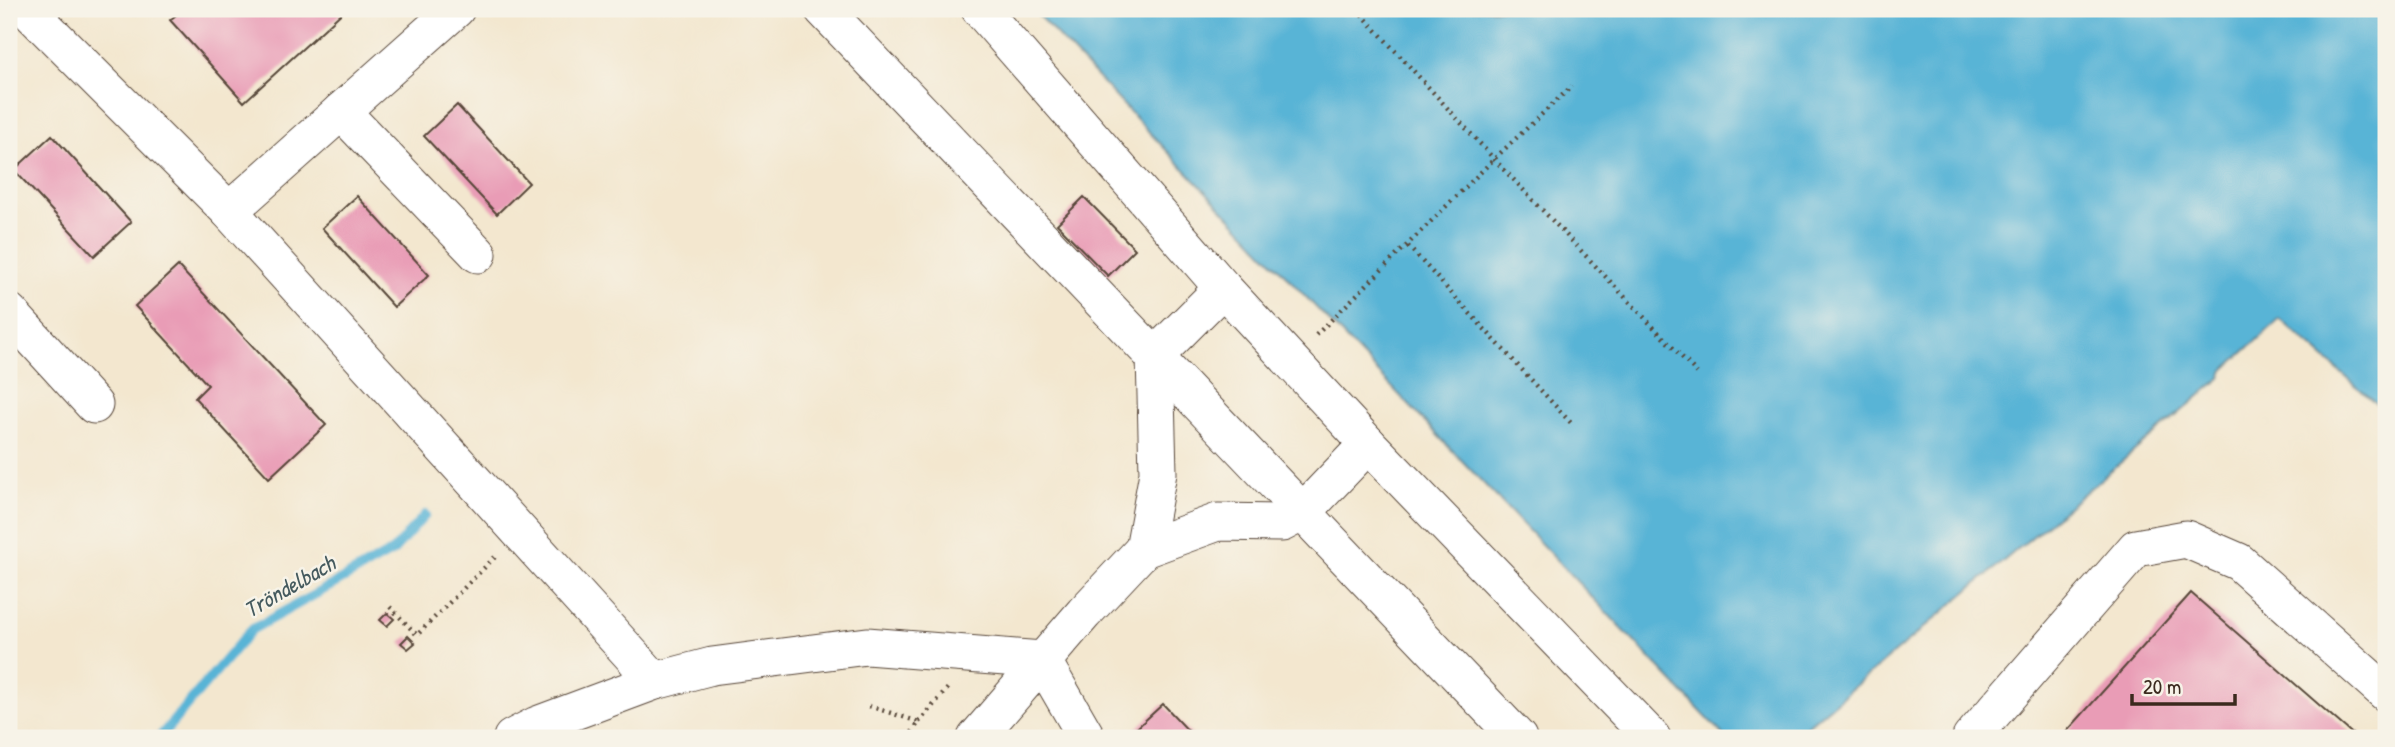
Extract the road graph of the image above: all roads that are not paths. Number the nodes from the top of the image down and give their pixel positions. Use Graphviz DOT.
graph roads {
  1 [pos="27,9"];
  2 [pos="456,9"];
  3 [pos="823,9"];
  4 [pos="980,9"];
  5 [pos="341,111"];
  6 [pos="229,211"];
  7 [pos="478,254"];
  8 [pos="1223,288"];
  9 [pos="9,312"];
  10 [pos="1155,355"];
  11 [pos="94,405"];
  12 [pos="1368,444"];
  13 [pos="1303,512"];
  14 [pos="1144,549"];
  15 [pos="1042,660"];
  16 [pos="655,681"];
  17 [pos="2386,693"];
  18 [pos="512,738"];
  19 [pos="976,738"];
  20 [pos="1087,738"];
  21 [pos="1518,738"];
  22 [pos="1652,738"];
  23 [pos="1971,738"];
  1 -- 6 [label="lane"];
  2 -- 5 [label="lane"];
  3 -- 10 [label="lane"];
  4 -- 8 [label="lane"];
  5 -- 6 [label="lane"];
  5 -- 7 [label="lane"];
  6 -- 16 [label="lane"];
  8 -- 10 [label="lane"];
  8 -- 12 [label="lane"];
  9 -- 11 [label="lane"];
  10 -- 13 [label="lane"];
  10 -- 14 [label="lane"];
  12 -- 13 [label="lane"];
  12 -- 22 [label="lane"];
  13 -- 14 [label="lane"];
  13 -- 21 [label="lane"];
  14 -- 15 [label="lane"];
  15 -- 16 [label="lane"];
  15 -- 19 [label="lane"];
  15 -- 20 [label="lane"];
  16 -- 18 [label="lane"];
  17 -- 23 [label="lane"];
}
